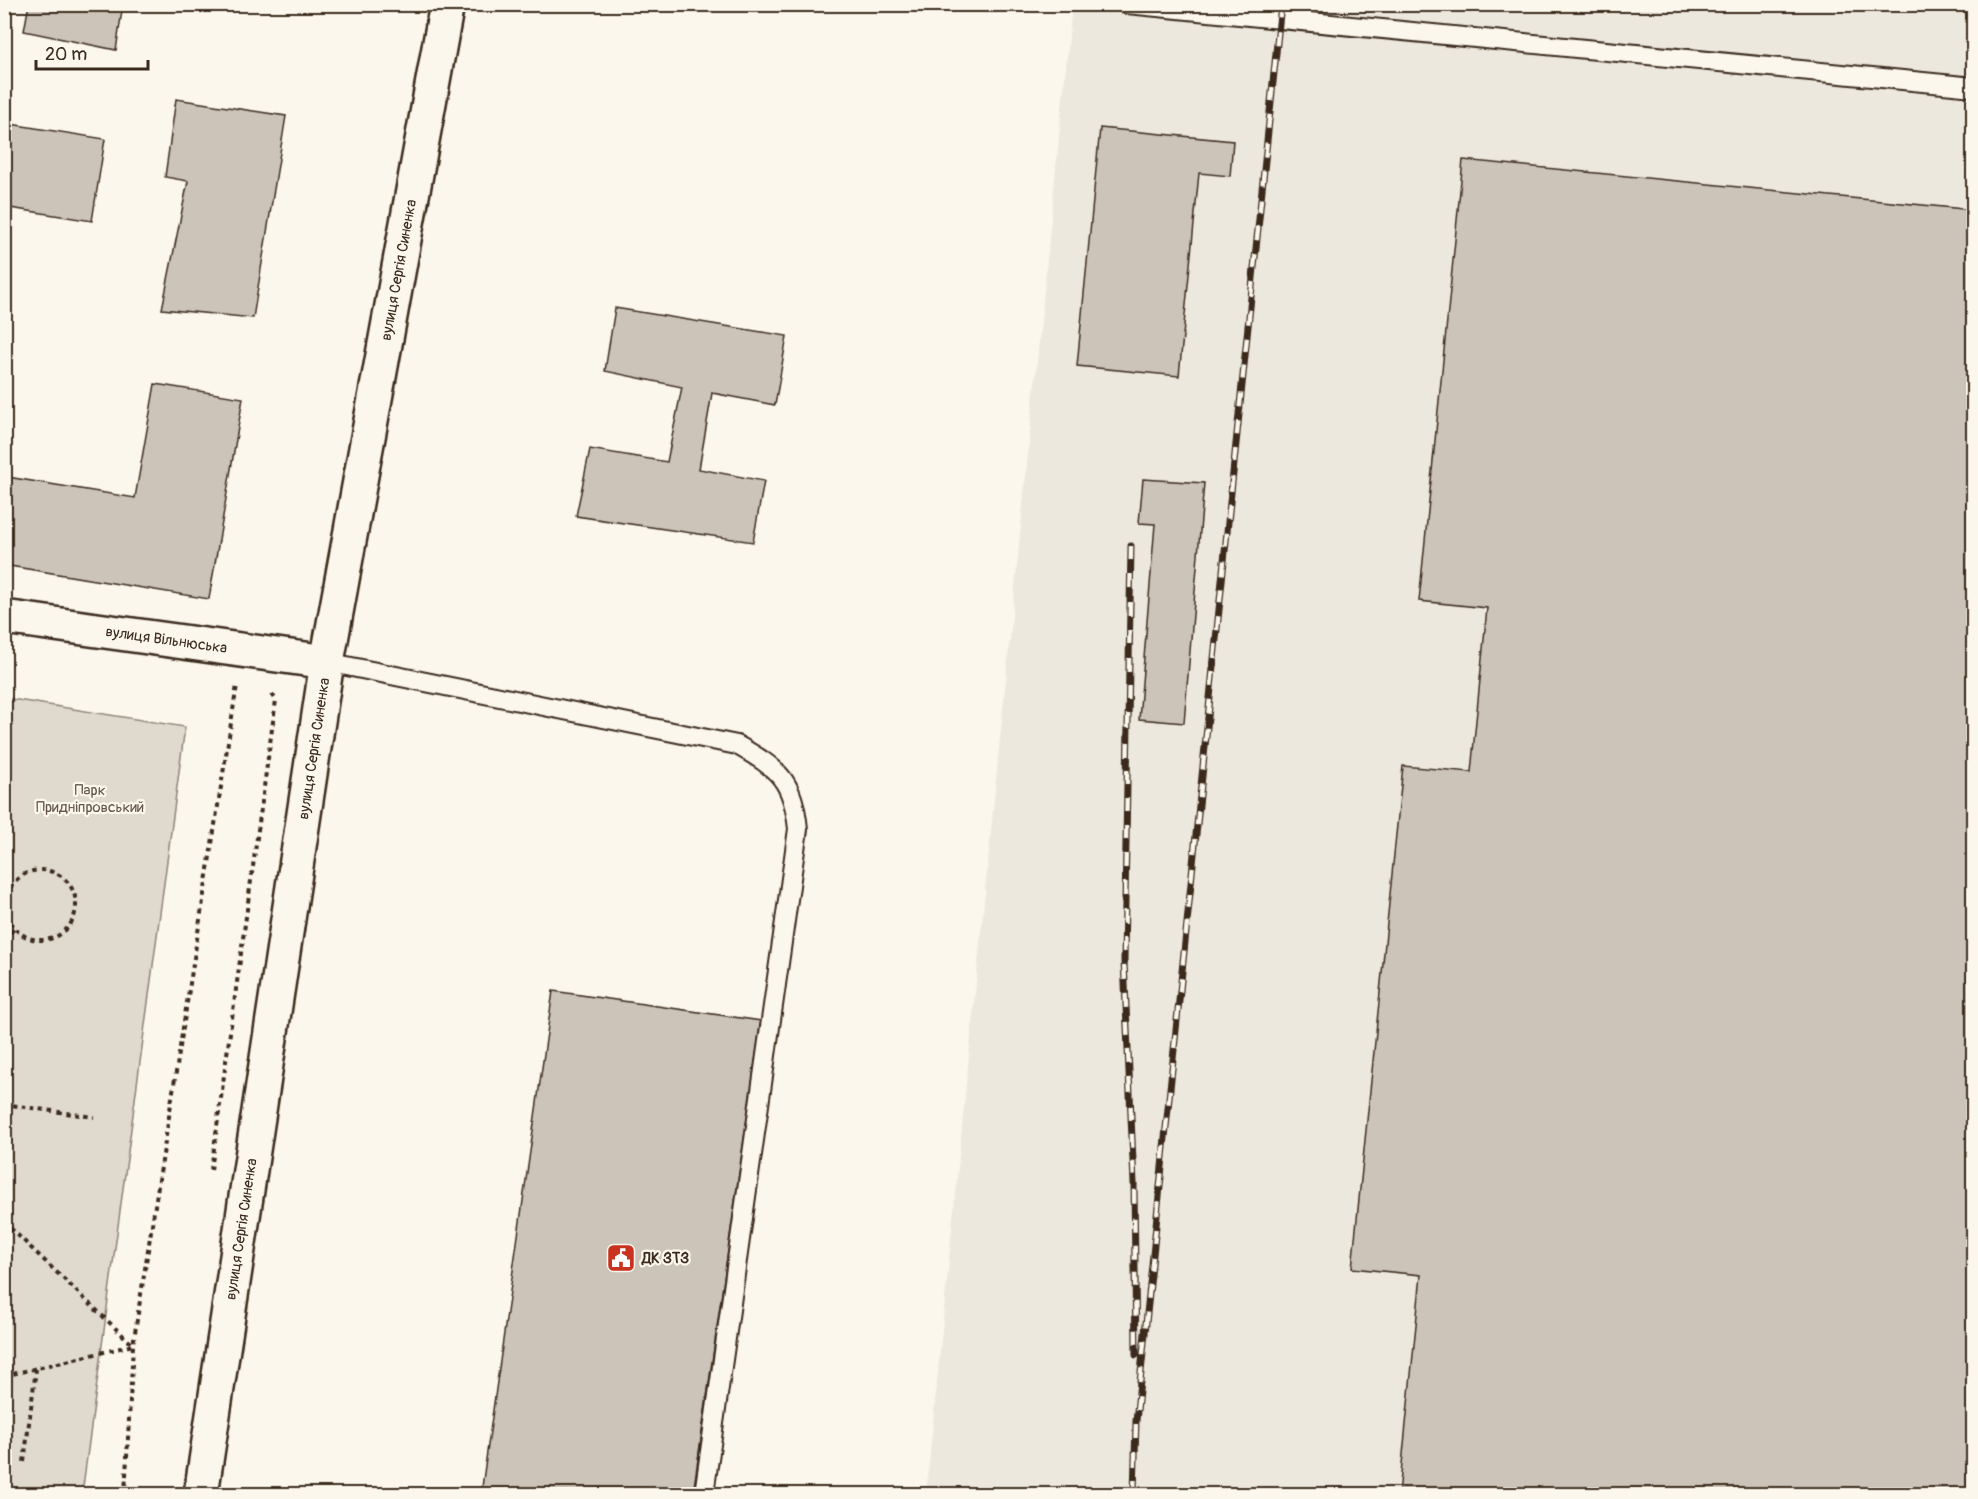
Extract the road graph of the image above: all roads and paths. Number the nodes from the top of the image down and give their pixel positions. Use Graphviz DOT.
graph roads {
  1 [pos="447,4"];
  2 [pos="1127,4"];
  3 [pos="1974,87"];
  4 [pos="4,617"];
  5 [pos="242,652"];
  6 [pos="327,662"];
  7 [pos="15,929"];
  8 [pos="4,939"];
  9 [pos="4,1104"];
  10 [pos="94,1117"];
  11 [pos="210,1174"];
  12 [pos="4,1222"];
  13 [pos="132,1345"];
  14 [pos="36,1369"];
  15 [pos="4,1376"];
  16 [pos="24,1462"];
  17 [pos="125,1494"];
  18 [pos="201,1494"];
  19 [pos="704,1494"];
  1 -- 6 [label="street, вулиця Сергія Синенка"];
  2 -- 3 [label="lane"];
  4 -- 5 [label="street, вулиця Вільнюська"];
  5 -- 6 [label="street, вулиця Вільнюська"];
  5 -- 11 [label="path"];
  5 -- 13 [label="path"];
  6 -- 18 [label="street, вулиця Сергія Синенка"];
  6 -- 19 [label="lane"];
  7 -- 7 [label="path"];
  7 -- 8 [label="path"];
  9 -- 10 [label="path"];
  12 -- 13 [label="path"];
  13 -- 14 [label="path"];
  13 -- 17 [label="path"];
  14 -- 15 [label="path"];
  14 -- 16 [label="path"];
}
